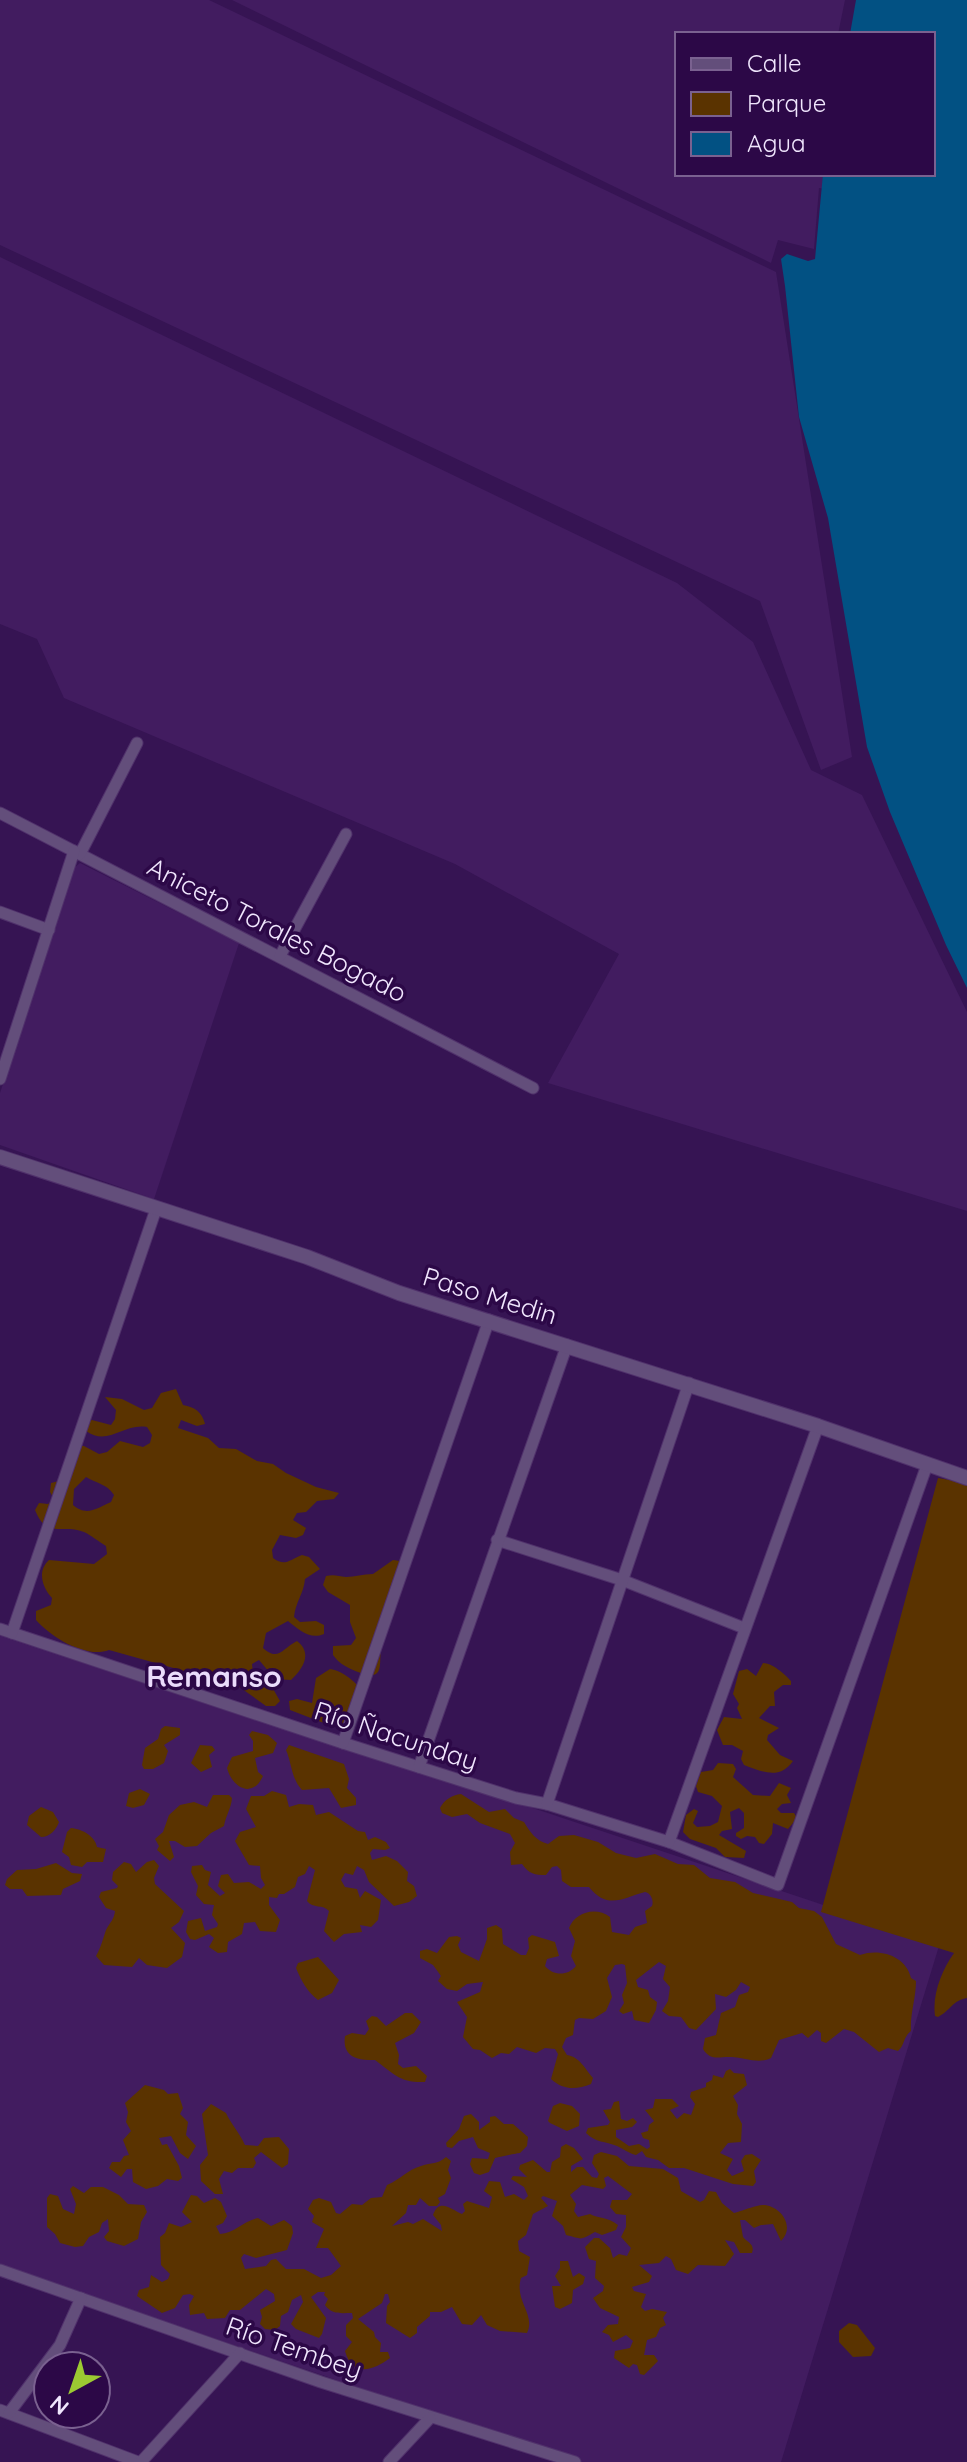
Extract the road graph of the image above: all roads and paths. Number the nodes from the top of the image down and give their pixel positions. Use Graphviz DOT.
graph roads {
  1 [pos="137,743"];
  2 [pos="0,813"];
  3 [pos="346,834"];
  4 [pos="77,852"];
  5 [pos="0,912"];
  6 [pos="49,930"];
  7 [pos="280,956"];
  8 [pos="0,1038"];
  9 [pos="12,1042"];
  10 [pos="0,1079"];
  11 [pos="533,1088"];
  12 [pos="0,1157"];
  13 [pos="156,1209"];
  14 [pos="489,1320"];
  15 [pos="567,1345"];
  16 [pos="689,1383"];
  17 [pos="818,1426"];
  18 [pos="927,1465"];
  19 [pos="967,1478"];
  20 [pos="497,1540"];
  21 [pos="622,1580"];
  22 [pos="744,1628"];
  23 [pos="6,1631"];
  24 [pos="343,1743"];
  25 [pos="419,1767"];
  26 [pos="547,1804"];
  27 [pos="669,1842"];
  28 [pos="0,2270"];
  29 [pos="81,2298"];
  30 [pos="240,2353"];
  31 [pos="5,2411"];
  32 [pos="430,2418"];
  33 [pos="140,2462"];
  34 [pos="389,2462"];
  35 [pos="575,2462"];
  1 -- 4 [label="street"];
  2 -- 4 [label="street, Aniceto Torales Bogado"];
  3 -- 7 [label="street"];
  4 -- 6 [label="street"];
  4 -- 7 [label="street, Aniceto Torales Bogado"];
  5 -- 6 [label="street"];
  6 -- 9 [label="street"];
  7 -- 11 [label="street, Aniceto Torales Bogado"];
  8 -- 9 [label="street"];
  9 -- 10 [label="street"];
  12 -- 13 [label="street, Paso Medin"];
  13 -- 14 [label="street, Paso Medin"];
  13 -- 23 [label="street"];
  14 -- 15 [label="street, Paso Medin"];
  14 -- 24 [label="street"];
  15 -- 16 [label="street, Paso Medin"];
  15 -- 20 [label="street"];
  16 -- 17 [label="street, Paso Medin"];
  16 -- 21 [label="street"];
  17 -- 18 [label="street, Paso Medin"];
  17 -- 22 [label="street"];
  18 -- 19 [label="street, Paso Medin"];
  18 -- 27 [label="street, Río Ñacunday"];
  20 -- 21 [label="street"];
  20 -- 25 [label="street"];
  21 -- 22 [label="street"];
  21 -- 26 [label="street"];
  22 -- 27 [label="street"];
  23 -- 24 [label="street, Río Ñacunday"];
  24 -- 25 [label="street, Río Ñacunday"];
  25 -- 26 [label="street, Río Ñacunday"];
  26 -- 27 [label="street, Río Ñacunday"];
  28 -- 29 [label="street, Río Tembey"];
  29 -- 30 [label="street, Río Tembey"];
  29 -- 31 [label="street"];
  30 -- 32 [label="street, Río Tembey"];
  30 -- 33 [label="street"];
  31 -- 33 [label="street"];
  32 -- 34 [label="street"];
  32 -- 35 [label="street, Río Tembey"];
}
